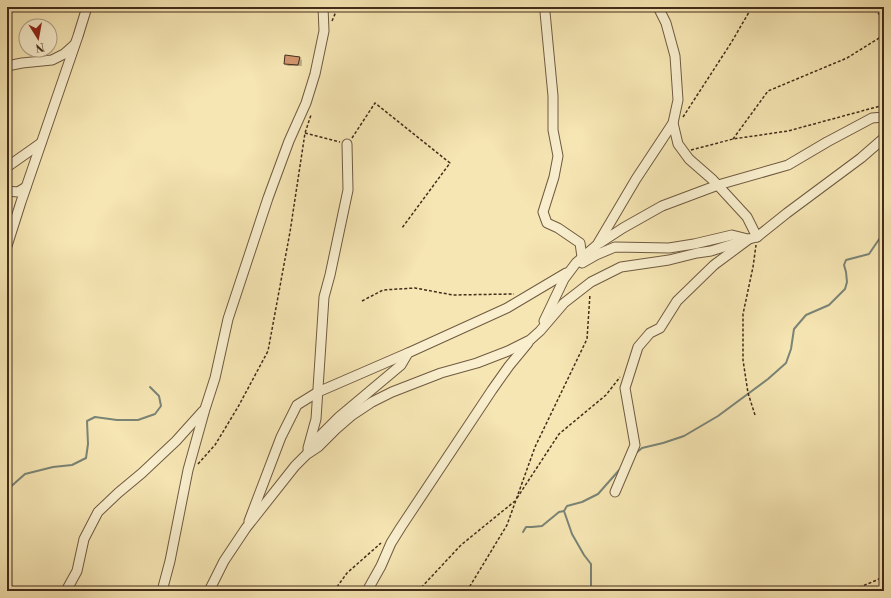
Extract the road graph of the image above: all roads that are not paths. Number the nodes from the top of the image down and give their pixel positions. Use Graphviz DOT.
graph roads {
  1 [pos="87,7"];
  2 [pos="323,7"];
  3 [pos="545,7"];
  4 [pos="658,7"];
  5 [pos="75,44"];
  6 [pos="7,66"];
  7 [pos="884,117"];
  8 [pos="673,123"];
  9 [pos="884,138"];
  10 [pos="41,143"];
  11 [pos="347,144"];
  12 [pos="7,167"];
  13 [pos="718,185"];
  14 [pos="26,187"];
  15 [pos="7,191"];
  16 [pos="753,238"];
  17 [pos="597,245"];
  18 [pos="7,246"];
  19 [pos="582,257"];
  20 [pos="570,271"];
  21 [pos="530,340"];
  22 [pos="408,352"];
  23 [pos="318,392"];
  24 [pos="205,409"];
  25 [pos="306,455"];
  26 [pos="615,492"];
  27 [pos="246,528"];
  28 [pos="66,591"];
  29 [pos="162,591"];
  30 [pos="209,591"];
  31 [pos="367,591"];
  1 -- 5 [label="street"];
  2 -- 24 [label="street"];
  3 -- 19 [label="street"];
  4 -- 8 [label="street"];
  5 -- 6 [label="street"];
  5 -- 10 [label="street"];
  7 -- 13 [label="street"];
  8 -- 13 [label="street"];
  8 -- 17 [label="street"];
  9 -- 16 [label="street"];
  10 -- 12 [label="street"];
  10 -- 14 [label="street"];
  11 -- 23 [label="street"];
  13 -- 16 [label="street"];
  13 -- 17 [label="street"];
  14 -- 15 [label="street"];
  14 -- 18 [label="street"];
  16 -- 20 [label="street"];
  16 -- 21 [label="street"];
  16 -- 26 [label="street"];
  17 -- 19 [label="street"];
  19 -- 20 [label="street"];
  20 -- 21 [label="street"];
  20 -- 22 [label="street"];
  21 -- 25 [label="street"];
  21 -- 31 [label="street"];
  22 -- 23 [label="street"];
  22 -- 25 [label="street"];
  23 -- 25 [label="street"];
  23 -- 27 [label="street"];
  24 -- 28 [label="street"];
  24 -- 29 [label="street"];
  25 -- 27 [label="street"];
  27 -- 30 [label="street"];
}
